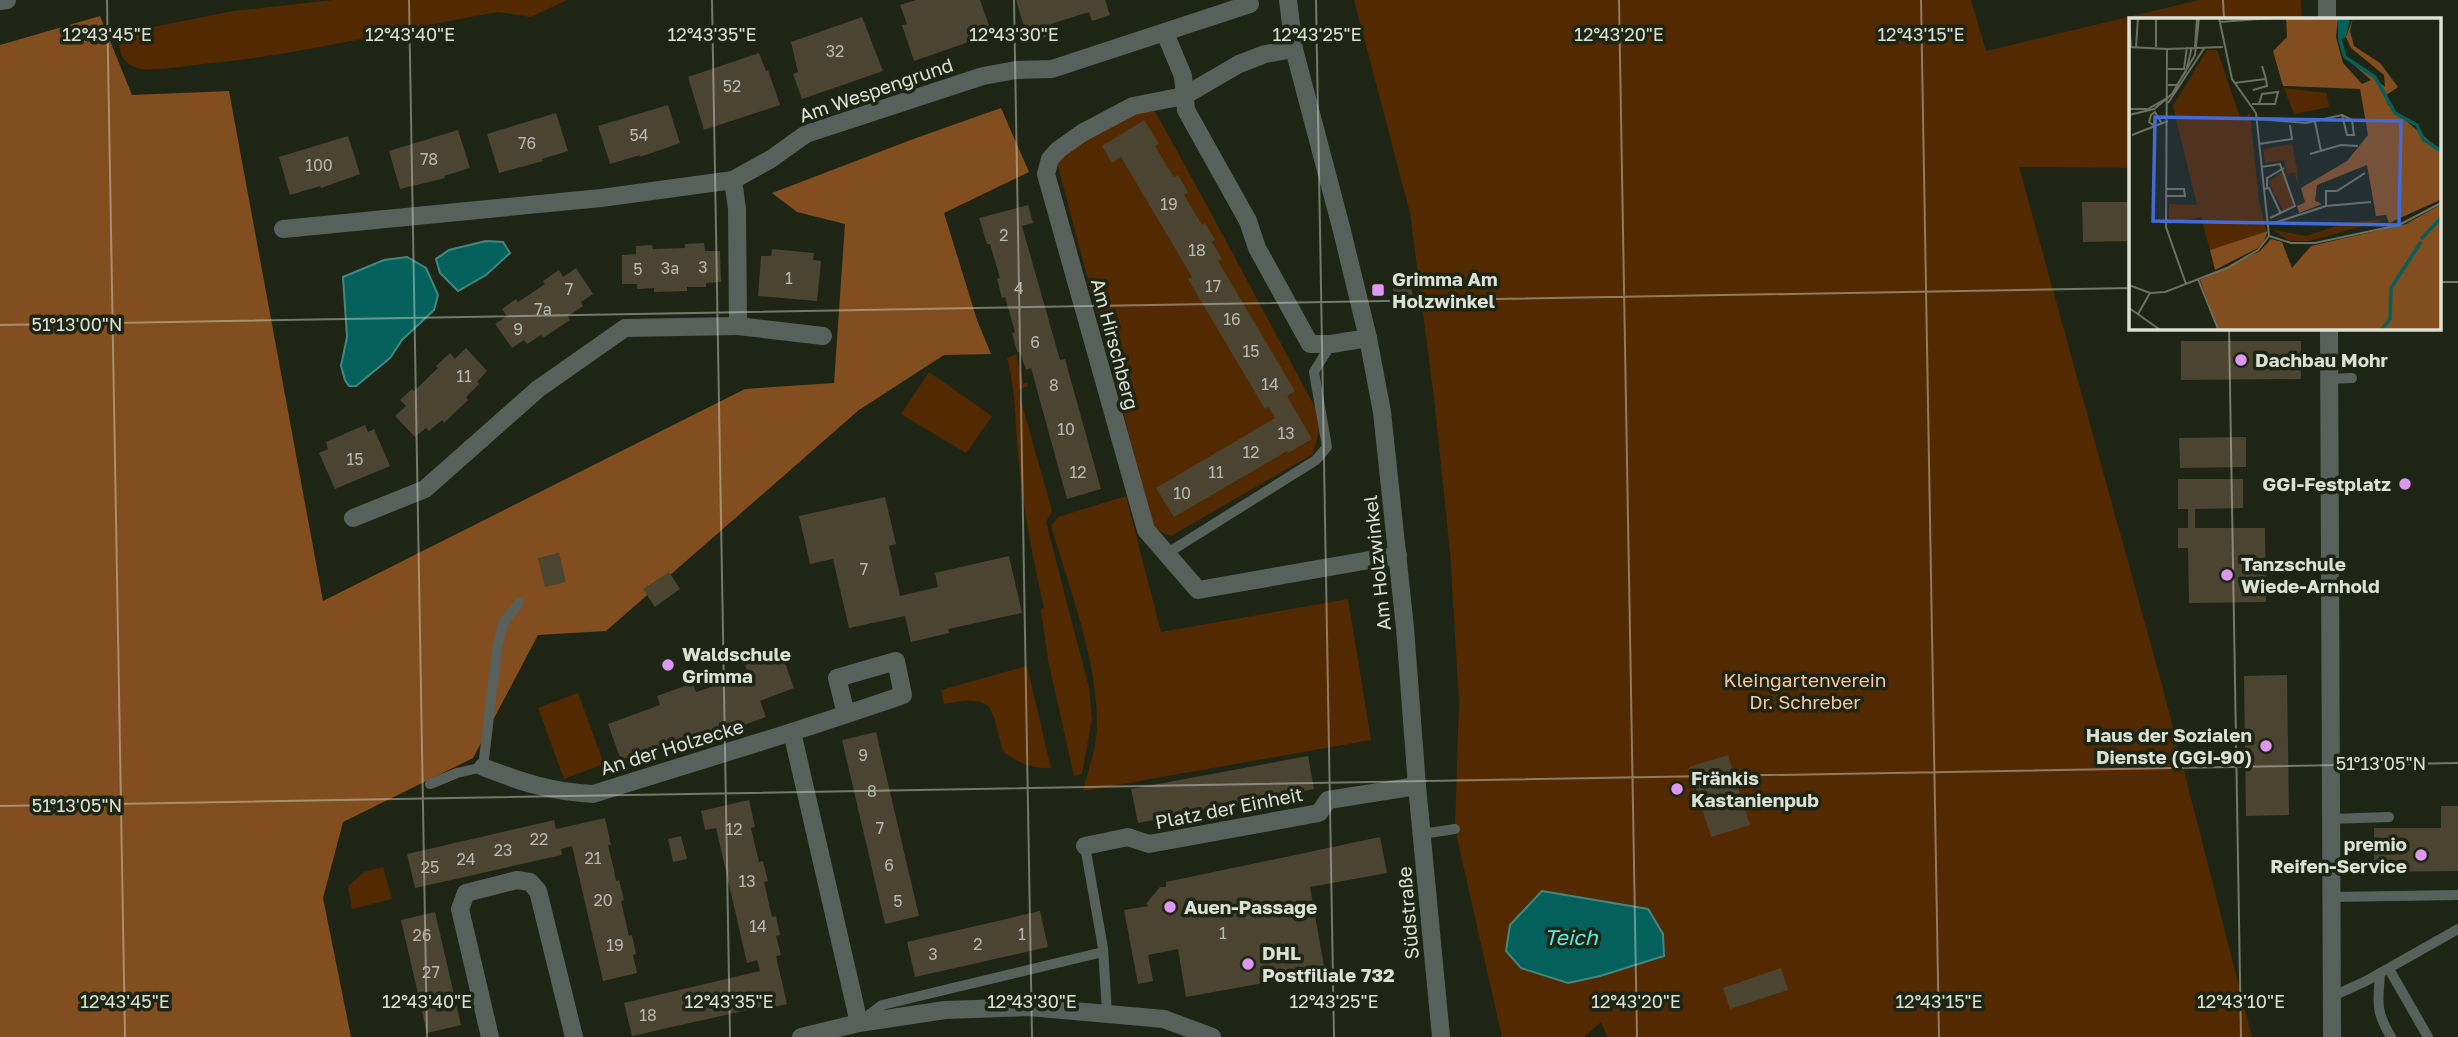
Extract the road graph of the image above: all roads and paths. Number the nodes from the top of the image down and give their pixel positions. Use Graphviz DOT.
graph roads {
  1 [pos="7,0"];
  2 [pos="1287,0"];
  3 [pos="2327,0"];
  4 [pos="0,1"];
  5 [pos="1250,4"];
  6 [pos="2327,18"];
  7 [pos="1165,33"];
  8 [pos="1294,49"];
  9 [pos="1184,96"];
  10 [pos="733,180"];
  11 [pos="283,229"];
  12 [pos="738,326"];
  13 [pos="2329,329"];
  14 [pos="823,336"];
  15 [pos="1368,338"];
  16 [pos="1331,344"];
  17 [pos="2351,378"];
  18 [pos="2328,379"];
  19 [pos="353,517"];
  20 [pos="1166,554"];
  21 [pos="1398,555"];
  22 [pos="519,603"];
  23 [pos="846,714"];
  24 [pos="792,732"];
  25 [pos="483,767"];
  26 [pos="430,784"];
  27 [pos="1417,786"];
  28 [pos="2389,817"];
  29 [pos="2331,819"];
  30 [pos="1455,829"];
  31 [pos="1422,834"];
  32 [pos="1086,846"];
  33 [pos="2458,895"];
  34 [pos="2332,897"];
  35 [pos="2458,929"];
  36 [pos="2444,937"];
  37 [pos="2458,939"];
  38 [pos="1103,952"];
  39 [pos="2384,971"];
  40 [pos="2331,997"];
  41 [pos="1107,1013"];
  42 [pos="859,1023"];
  43 [pos="490,1037"];
  44 [pos="574,1037"];
  45 [pos="801,1037"];
  46 [pos="1212,1037"];
  47 [pos="1437,1037"];
  48 [pos="2332,1037"];
  49 [pos="2391,1037"];
  50 [pos="2428,1037"];
  1 -- 4 [label="street"];
  2 -- 8 [label="street, Am Holzwinkel"];
  3 -- 6 [label="street"];
  5 -- 7 [label="street, Am Wespengrund"];
  7 -- 9 [label="street"];
  7 -- 10 [label="street, Am Wespengrund"];
  8 -- 9 [label="street, Am Hirschberg"];
  8 -- 15 [label="street, Am Holzwinkel"];
  9 -- 16 [label="street"];
  9 -- 20 [label="street, Am Hirschberg"];
  10 -- 11 [label="street, Am Wespengrund"];
  10 -- 12 [label="street"];
  12 -- 14 [label="street"];
  12 -- 19 [label="street"];
  13 -- 18 [label="street"];
  15 -- 16 [label="street"];
  15 -- 21 [label="street, Am Holzwinkel"];
  16 -- 20 [label="lane"];
  17 -- 18 [label="lane"];
  18 -- 29 [label="street"];
  20 -- 21 [label="street, Am Hirschberg"];
  21 -- 27 [label="street, Am Holzwinkel"];
  22 -- 25 [label="lane"];
  23 -- 24 [label="street, An der Holzecke"];
  24 -- 25 [label="street, An der Holzecke"];
  24 -- 42 [label="street"];
  25 -- 26 [label="lane"];
  27 -- 31 [label="street, Südstraße"];
  27 -- 32 [label="street, Platz der Einheit"];
  28 -- 29 [label="lane"];
  29 -- 34 [label="street"];
  30 -- 31 [label="lane"];
  31 -- 47 [label="street, Südstraße"];
  32 -- 38 [label="lane, Platz der Einheit"];
  33 -- 34 [label="lane"];
  34 -- 40 [label="street"];
  35 -- 36 [label="lane"];
  36 -- 37 [label="lane"];
  36 -- 39 [label="lane"];
  38 -- 41 [label="lane, Platz der Einheit"];
  38 -- 42 [label="lane"];
  39 -- 40 [label="lane"];
  39 -- 49 [label="lane"];
  39 -- 50 [label="lane"];
  40 -- 48 [label="street"];
  41 -- 42 [label="street"];
  41 -- 46 [label="street"];
  42 -- 45 [label="street"];
  43 -- 44 [label="street"];
}
